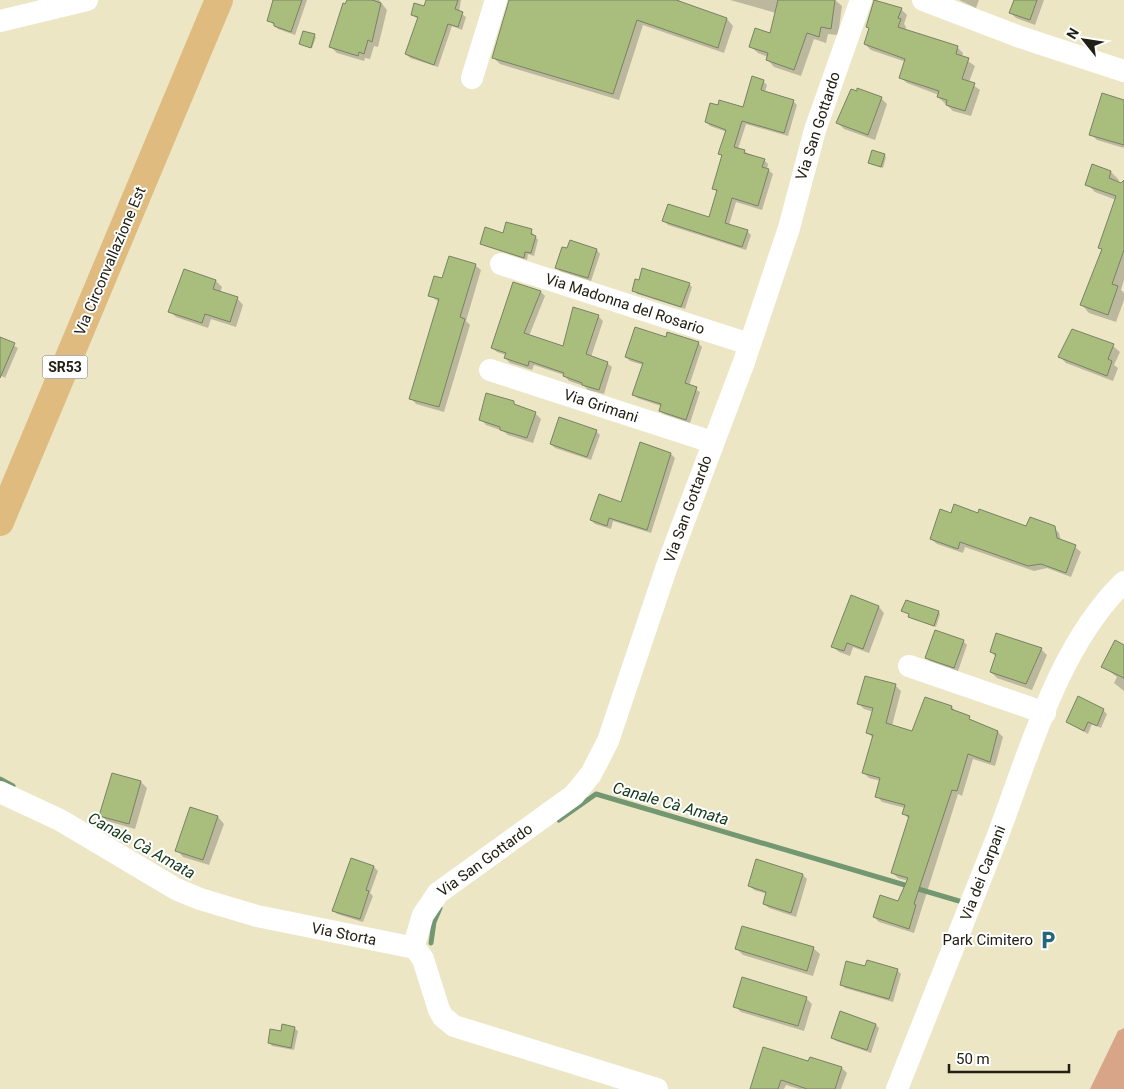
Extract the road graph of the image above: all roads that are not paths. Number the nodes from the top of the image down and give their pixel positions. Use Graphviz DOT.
graph roads {
  1 [pos="87,0"];
  2 [pos="219,0"];
  3 [pos="496,0"];
  4 [pos="861,0"];
  5 [pos="923,0"];
  6 [pos="0,21"];
  7 [pos="1124,71"];
  8 [pos="472,78"];
  9 [pos="501,264"];
  10 [pos="749,344"];
  11 [pos="490,370"];
  12 [pos="712,442"];
  13 [pos="0,522"];
  14 [pos="1124,582"];
  15 [pos="909,666"];
  16 [pos="1045,713"];
  17 [pos="0,792"];
  18 [pos="413,948"];
  19 [pos="657,1089"];
  20 [pos="897,1089"];
  1 -- 6 [label="street"];
  2 -- 13 [label="main road, Via Circonvallazione Est / SR53"];
  3 -- 8 [label="street"];
  4 -- 10 [label="street, Via San Gottardo"];
  5 -- 7 [label="street"];
  9 -- 10 [label="street, Via Madonna del Rosario"];
  10 -- 12 [label="street, Via San Gottardo"];
  11 -- 12 [label="street, Via Grimani"];
  12 -- 18 [label="street, Via San Gottardo"];
  14 -- 16 [label="street, Via dei Carpani"];
  15 -- 16 [label="street"];
  16 -- 20 [label="street, Via dei Carpani"];
  17 -- 18 [label="street, Via Storta"];
  18 -- 19 [label="street"];
}
